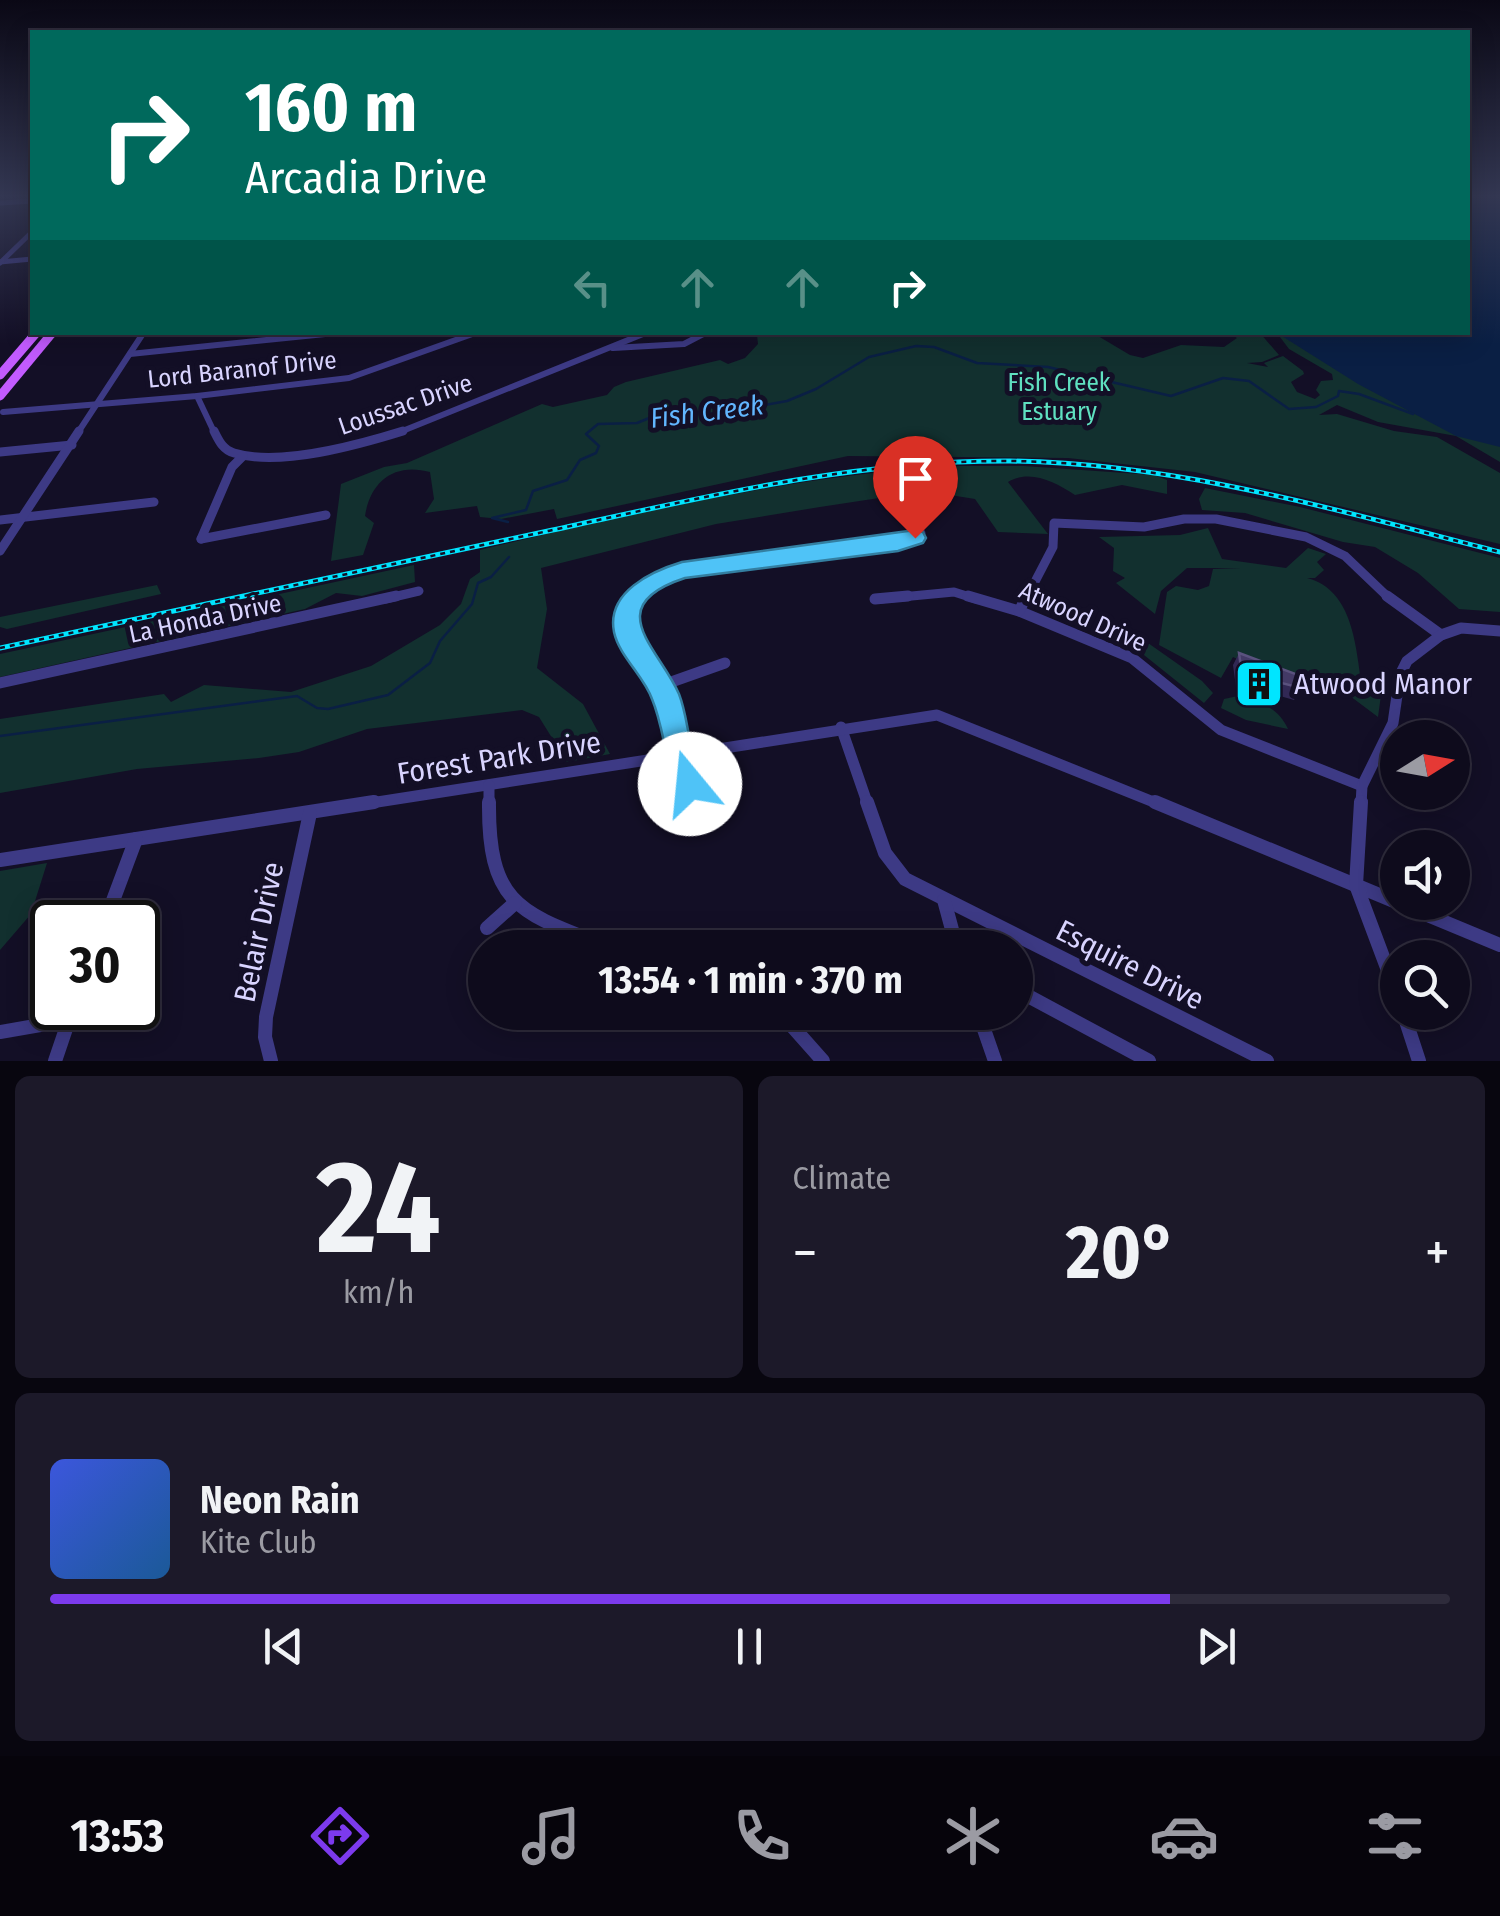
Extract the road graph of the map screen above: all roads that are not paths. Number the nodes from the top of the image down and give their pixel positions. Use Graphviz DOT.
graph roads {
  1 [pos="19,245"];
  2 [pos="30,260"];
  3 [pos="0,262"];
  4 [pos="34,335"];
  5 [pos="50,335"];
  6 [pos="142,335"];
  7 [pos="316,335"];
  8 [pos="470,335"];
  9 [pos="641,335"];
  10 [pos="701,335"];
  11 [pos="610,348"];
  12 [pos="130,354"];
  13 [pos="0,376"];
  14 [pos="0,396"];
  15 [pos="197,396"];
  16 [pos="97,403"];
  17 [pos="3,412"];
  18 [pos="72,445"];
  19 [pos="0,452"];
  20 [pos="243,456"];
  21 [pos="154,502"];
  22 [pos="326,516"];
  23 [pos="23,518"];
  24 [pos="0,520"];
  25 [pos="921,533"];
  26 [pos="0,552"];
  27 [pos="419,591"];
  28 [pos="875,599"];
  29 [pos="1019,611"];
  30 [pos="1500,631"];
  31 [pos="1441,634"];
  32 [pos="726,663"];
  33 [pos="0,684"];
  34 [pos="660,686"];
  35 [pos="841,727"];
  36 [pos="718,749"];
  37 [pos="678,754"];
  38 [pos="489,785"];
  39 [pos="1362,786"];
  40 [pos="310,813"];
  41 [pos="136,839"];
  42 [pos="0,860"];
  43 [pos="1356,885"];
  44 [pos="113,900"];
  45 [pos="944,900"];
  46 [pos="515,903"];
  47 [pos="487,928"];
  48 [pos="563,930"];
  49 [pos="952,930"];
  50 [pos="1500,945"];
  51 [pos="1380,949"];
  52 [pos="1033,998"];
  53 [pos="30,1024"];
  54 [pos="65,1030"];
  55 [pos="796,1030"];
  56 [pos="985,1030"];
  57 [pos="1409,1030"];
  58 [pos="0,1032"];
  59 [pos="54,1061"];
  60 [pos="271,1061"];
  61 [pos="823,1061"];
  62 [pos="996,1061"];
  63 [pos="1148,1061"];
  64 [pos="1267,1061"];
  65 [pos="1419,1061"];
  1 -- 3 [label="street"];
  2 -- 3 [label="street"];
  4 -- 13 [label="main road"];
  5 -- 14 [label="main road"];
  6 -- 12 [label="street"];
  7 -- 12 [label="street"];
  8 -- 15 [label="street, Lord Baranof Drive"];
  9 -- 11 [label="street, Loussac Drive"];
  10 -- 11 [label="street"];
  11 -- 20 [label="street, Loussac Drive"];
  12 -- 16 [label="street"];
  15 -- 16 [label="street, Lord Baranof Drive"];
  15 -- 20 [label="street"];
  16 -- 17 [label="street, Lord Baranof Drive"];
  16 -- 18 [label="street"];
  18 -- 19 [label="street"];
  18 -- 23 [label="street"];
  20 -- 22 [label="street"];
  21 -- 23 [label="street"];
  23 -- 24 [label="street"];
  23 -- 26 [label="street"];
  25 -- 34 [label="street"];
  27 -- 33 [label="street, La Honda Drive"];
  28 -- 29 [label="street, Atwood Drive"];
  29 -- 31 [label="street"];
  29 -- 39 [label="street, Atwood Drive"];
  30 -- 31 [label="street"];
  31 -- 39 [label="street"];
  32 -- 34 [label="street"];
  34 -- 37 [label="street"];
  35 -- 36 [label="street, Forest Park Drive"];
  35 -- 43 [label="street, Forest Park Drive"];
  35 -- 45 [label="street, Esquire Drive"];
  36 -- 37 [label="street, Forest Park Drive"];
  36 -- 37 [label="street"];
  37 -- 38 [label="street, Forest Park Drive"];
  38 -- 40 [label="street, Forest Park Drive"];
  38 -- 46 [label="street"];
  39 -- 43 [label="street"];
  40 -- 41 [label="street, Forest Park Drive"];
  40 -- 60 [label="street, Belair Drive"];
  41 -- 42 [label="street, Forest Park Drive"];
  41 -- 44 [label="street"];
  43 -- 50 [label="street, Forest Park Drive"];
  43 -- 51 [label="street"];
  45 -- 49 [label="street"];
  45 -- 64 [label="street, Esquire Drive"];
  46 -- 47 [label="street"];
  46 -- 48 [label="street"];
  52 -- 63 [label="street"];
  53 -- 58 [label="street"];
  54 -- 59 [label="street"];
  55 -- 61 [label="street"];
  56 -- 62 [label="street"];
  57 -- 65 [label="street"];
}
